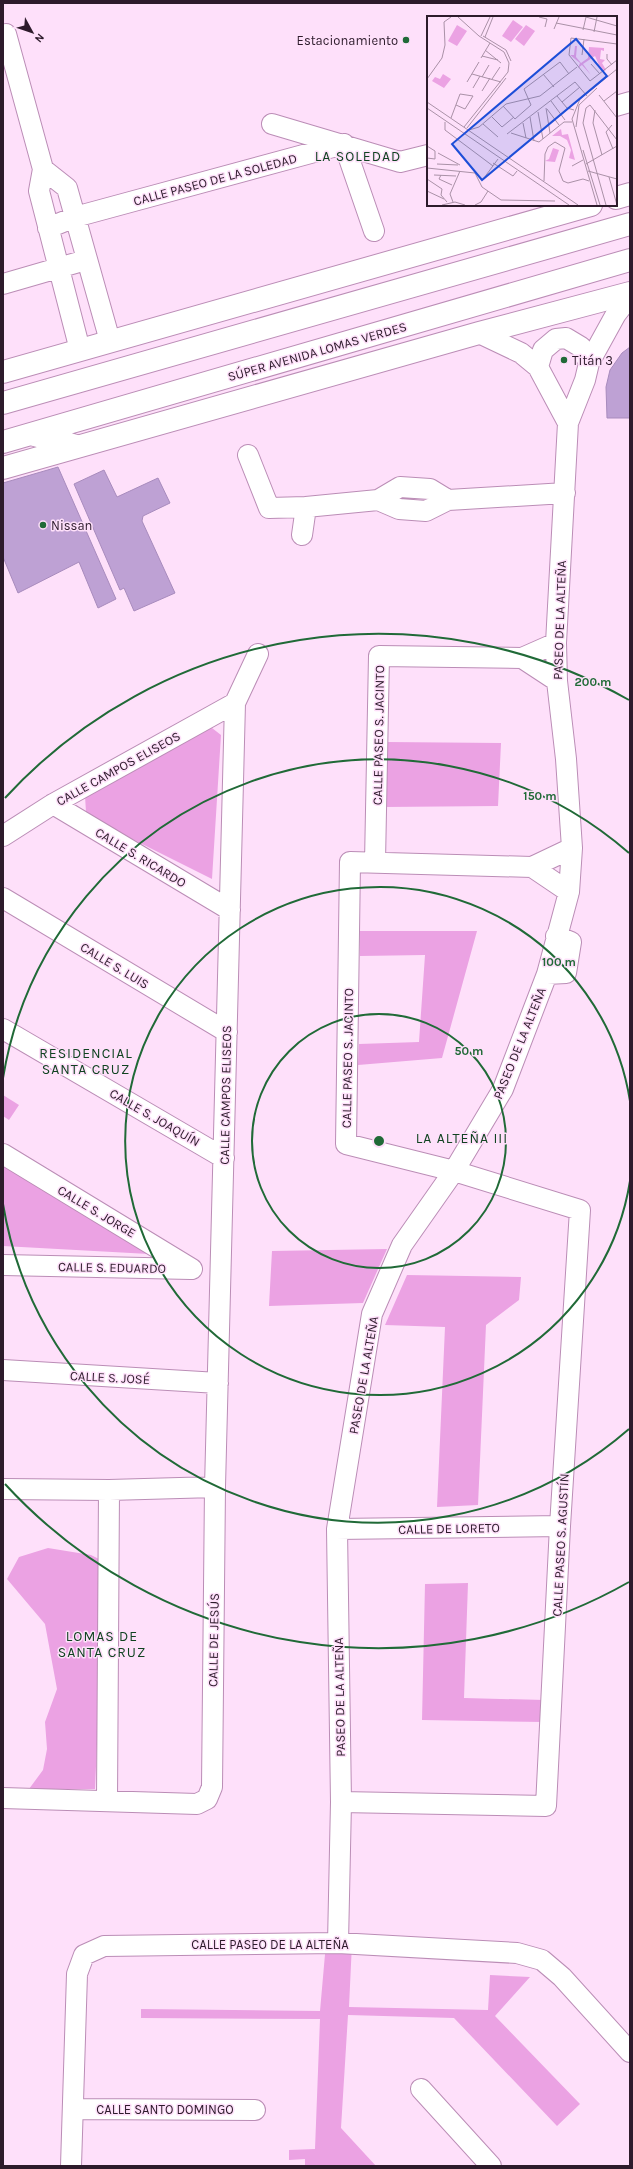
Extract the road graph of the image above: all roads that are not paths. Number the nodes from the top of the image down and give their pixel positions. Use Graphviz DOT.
graph roads {
  1 [pos="6,34"];
  2 [pos="630,102"];
  3 [pos="617,106"];
  4 [pos="272,124"];
  5 [pos="344,144"];
  6 [pos="427,155"];
  7 [pos="43,169"];
  8 [pos="630,194"];
  9 [pos="617,198"];
  10 [pos="587,206"];
  11 [pos="75,217"];
  12 [pos="630,224"];
  13 [pos="48,228"];
  14 [pos="374,232"];
  15 [pos="86,260"];
  16 [pos="630,260"];
  17 [pos="58,268"];
  18 [pos="3,284"];
  19 [pos="630,295"];
  20 [pos="479,333"];
  21 [pos="110,341"];
  22 [pos="80,350"];
  23 [pos="589,363"];
  24 [pos="538,367"];
  25 [pos="3,372"];
  26 [pos="3,403"];
  27 [pos="568,423"];
  28 [pos="30,434"];
  29 [pos="3,442"];
  30 [pos="76,446"];
  31 [pos="248,455"];
  32 [pos="3,468"];
  33 [pos="565,494"];
  34 [pos="306,507"];
  35 [pos="302,535"];
  36 [pos="556,643"];
  37 [pos="258,654"];
  38 [pos="522,658"];
  39 [pos="556,681"];
  40 [pos="235,703"];
  41 [pos="53,804"];
  42 [pos="3,836"];
  43 [pos="572,848"];
  44 [pos="375,862"];
  45 [pos="532,867"];
  46 [pos="569,892"];
  47 [pos="3,898"];
  48 [pos="230,910"];
  49 [pos="3,1029"];
  50 [pos="227,1032"];
  51 [pos="3,1154"];
  52 [pos="224,1158"];
  53 [pos="454,1171"];
  54 [pos="3,1265"];
  55 [pos="192,1269"];
  56 [pos="221,1271"];
  57 [pos="3,1370"];
  58 [pos="218,1383"];
  59 [pos="215,1487"];
  60 [pos="3,1489"];
  61 [pos="109,1490"];
  62 [pos="560,1526"];
  63 [pos="337,1529"];
  64 [pos="3,1798"];
  65 [pos="107,1800"];
  66 [pos="341,1802"];
  67 [pos="338,1943"];
  68 [pos="630,2052"];
  69 [pos="421,2089"];
  70 [pos="74,2109"];
  71 [pos="255,2110"];
  72 [pos="71,2166"];
  73 [pos="491,2166"];
  1 -- 7 [label="street"];
  2 -- 3 [label="street"];
  4 -- 5 [label="street"];
  5 -- 6 [label="street"];
  5 -- 11 [label="street, CALLE PASEO DE LA SOLEDAD"];
  5 -- 14 [label="street"];
  7 -- 11 [label="street"];
  7 -- 13 [label="street"];
  8 -- 9 [label="main road"];
  10 -- 21 [label="main road"];
  11 -- 13 [label="street, CALLE PASEO DE LA SOLEDAD"];
  11 -- 15 [label="street"];
  12 -- 26 [label="main road"];
  13 -- 17 [label="street"];
  15 -- 17 [label="street"];
  15 -- 21 [label="street"];
  16 -- 28 [label="main road, SÚPER AVENIDA LOMAS VERDES"];
  17 -- 18 [label="street"];
  17 -- 22 [label="street"];
  19 -- 20 [label="main road, SÚPER AVENIDA LOMAS VERDES"];
  19 -- 23 [label="street, PASEO DE LA ALTEÑA"];
  20 -- 24 [label="street"];
  20 -- 30 [label="main road, SÚPER AVENIDA LOMAS VERDES"];
  21 -- 22 [label="main road"];
  22 -- 25 [label="main road"];
  23 -- 24 [label="street"];
  23 -- 27 [label="street, PASEO DE LA ALTEÑA"];
  24 -- 27 [label="street"];
  27 -- 33 [label="street, PASEO DE LA ALTEÑA"];
  28 -- 29 [label="main road, SÚPER AVENIDA LOMAS VERDES"];
  28 -- 30 [label="main road"];
  30 -- 32 [label="main road, SÚPER AVENIDA LOMAS VERDES"];
  31 -- 34 [label="street"];
  33 -- 34 [label="street"];
  33 -- 36 [label="street, PASEO DE LA ALTEÑA"];
  34 -- 35 [label="street"];
  36 -- 38 [label="street, CALLE PASEO S. JACINTO"];
  36 -- 39 [label="street, PASEO DE LA ALTEÑA"];
  37 -- 40 [label="street, CALLE CAMPOS ELISEOS"];
  38 -- 39 [label="street"];
  38 -- 44 [label="street, CALLE PASEO S. JACINTO"];
  39 -- 43 [label="street, PASEO DE LA ALTEÑA"];
  40 -- 41 [label="street, CALLE CAMPOS ELISEOS"];
  40 -- 48 [label="street, CALLE CAMPOS ELISEOS"];
  41 -- 42 [label="street, CALLE CAMPOS ELISEOS"];
  41 -- 48 [label="street, CALLE S. RICARDO"];
  43 -- 45 [label="street"];
  43 -- 46 [label="street, PASEO DE LA ALTEÑA"];
  44 -- 45 [label="street"];
  44 -- 53 [label="street, CALLE PASEO S. JACINTO"];
  45 -- 46 [label="street"];
  46 -- 53 [label="street, PASEO DE LA ALTEÑA"];
  47 -- 50 [label="street, CALLE S. LUIS"];
  48 -- 50 [label="street, CALLE CAMPOS ELISEOS"];
  49 -- 52 [label="street, CALLE S. JOAQUÍN"];
  50 -- 52 [label="street, CALLE CAMPOS ELISEOS"];
  51 -- 55 [label="street, CALLE S. JORGE"];
  52 -- 56 [label="street, CALLE CAMPOS ELISEOS"];
  53 -- 62 [label="street, CALLE PASEO S. AGUSTÍN"];
  53 -- 63 [label="street, PASEO DE LA ALTEÑA"];
  54 -- 55 [label="street, CALLE S. EDUARDO"];
  55 -- 56 [label="street, CALLE S. EDUARDO"];
  56 -- 58 [label="street, CALLE CAMPOS ELISEOS"];
  57 -- 58 [label="street, CALLE S. JOSÉ"];
  58 -- 59 [label="street, CALLE CAMPOS ELISEOS"];
  59 -- 61 [label="street"];
  59 -- 65 [label="street, CALLE DE JESÚS"];
  60 -- 61 [label="street"];
  61 -- 65 [label="street"];
  62 -- 63 [label="street, CALLE DE LORETO"];
  62 -- 66 [label="street, CALLE PASEO S. AGUSTÍN"];
  63 -- 66 [label="street, PASEO DE LA ALTEÑA"];
  64 -- 65 [label="street, CALLE DE JESÚS"];
  66 -- 67 [label="street, PASEO DE LA ALTEÑA"];
  67 -- 68 [label="street, CALLE PASEO DE LA ALTEÑA"];
  67 -- 70 [label="street, CALLE PASEO DE LA ALTEÑA"];
  69 -- 73 [label="street"];
  70 -- 71 [label="street, CALLE SANTO DOMINGO"];
  70 -- 72 [label="street, CALLE PASEO DE LA ALTEÑA"];
}
